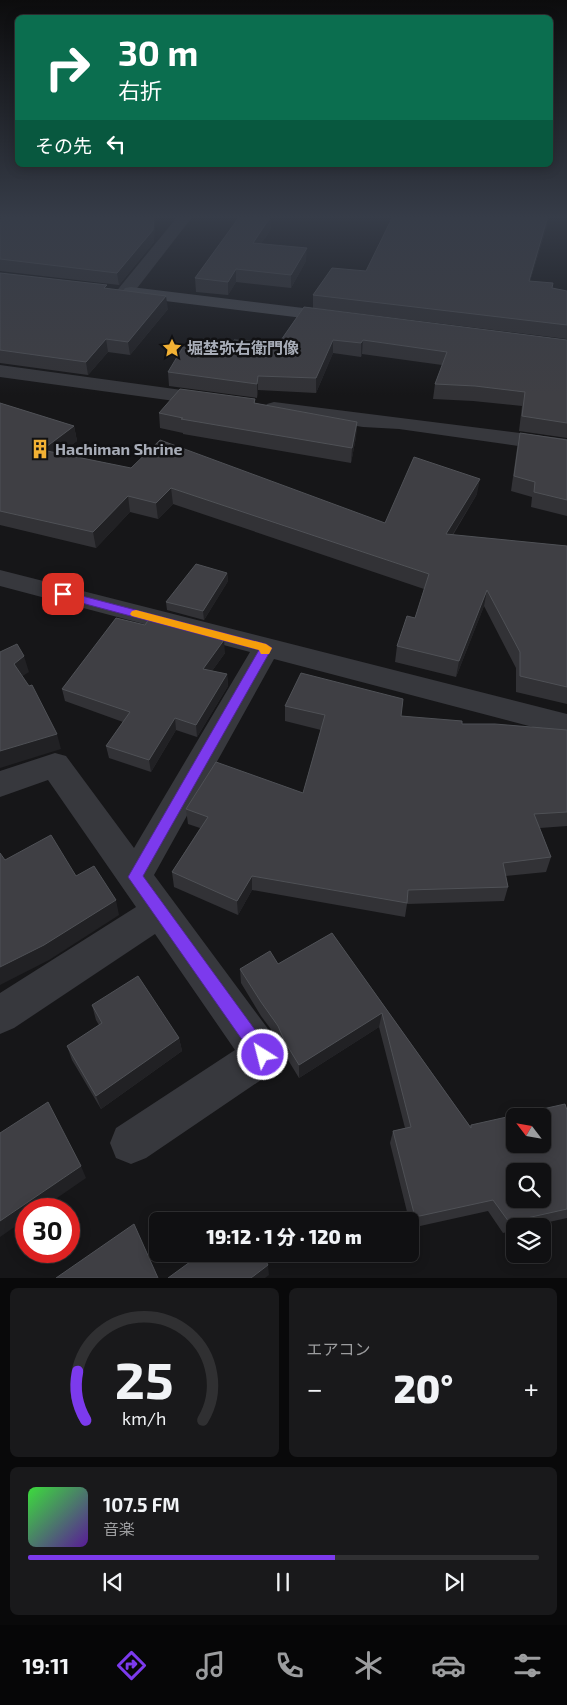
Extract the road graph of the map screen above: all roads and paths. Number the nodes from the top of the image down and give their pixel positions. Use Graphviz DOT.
graph roads {
  1 [pos="138,276"];
  2 [pos="106,290"];
  3 [pos="125,292"];
  4 [pos="349,319"];
  5 [pos="0,371"];
  6 [pos="228,402"];
  7 [pos="257,406"];
  8 [pos="567,446"];
  9 [pos="0,578"];
  10 [pos="26,585"];
  11 [pos="0,601"];
  12 [pos="266,648"];
  13 [pos="567,725"];
  14 [pos="0,784"];
  15 [pos="135,877"];
  16 [pos="160,911"];
  17 [pos="0,1015"];
  18 [pos="131,1143"];
  1 -- 3 [label="street"];
  2 -- 3 [label="main road"];
  3 -- 4 [label="main road"];
  5 -- 6 [label="street"];
  7 -- 8 [label="street"];
  9 -- 10 [label="street"];
  10 -- 11 [label="street"];
  10 -- 12 [label="street"];
  12 -- 13 [label="street"];
  12 -- 15 [label="street"];
  14 -- 15 [label="street"];
  15 -- 16 [label="street"];
  16 -- 17 [label="street"];
  16 -- 18 [label="street"];
}
